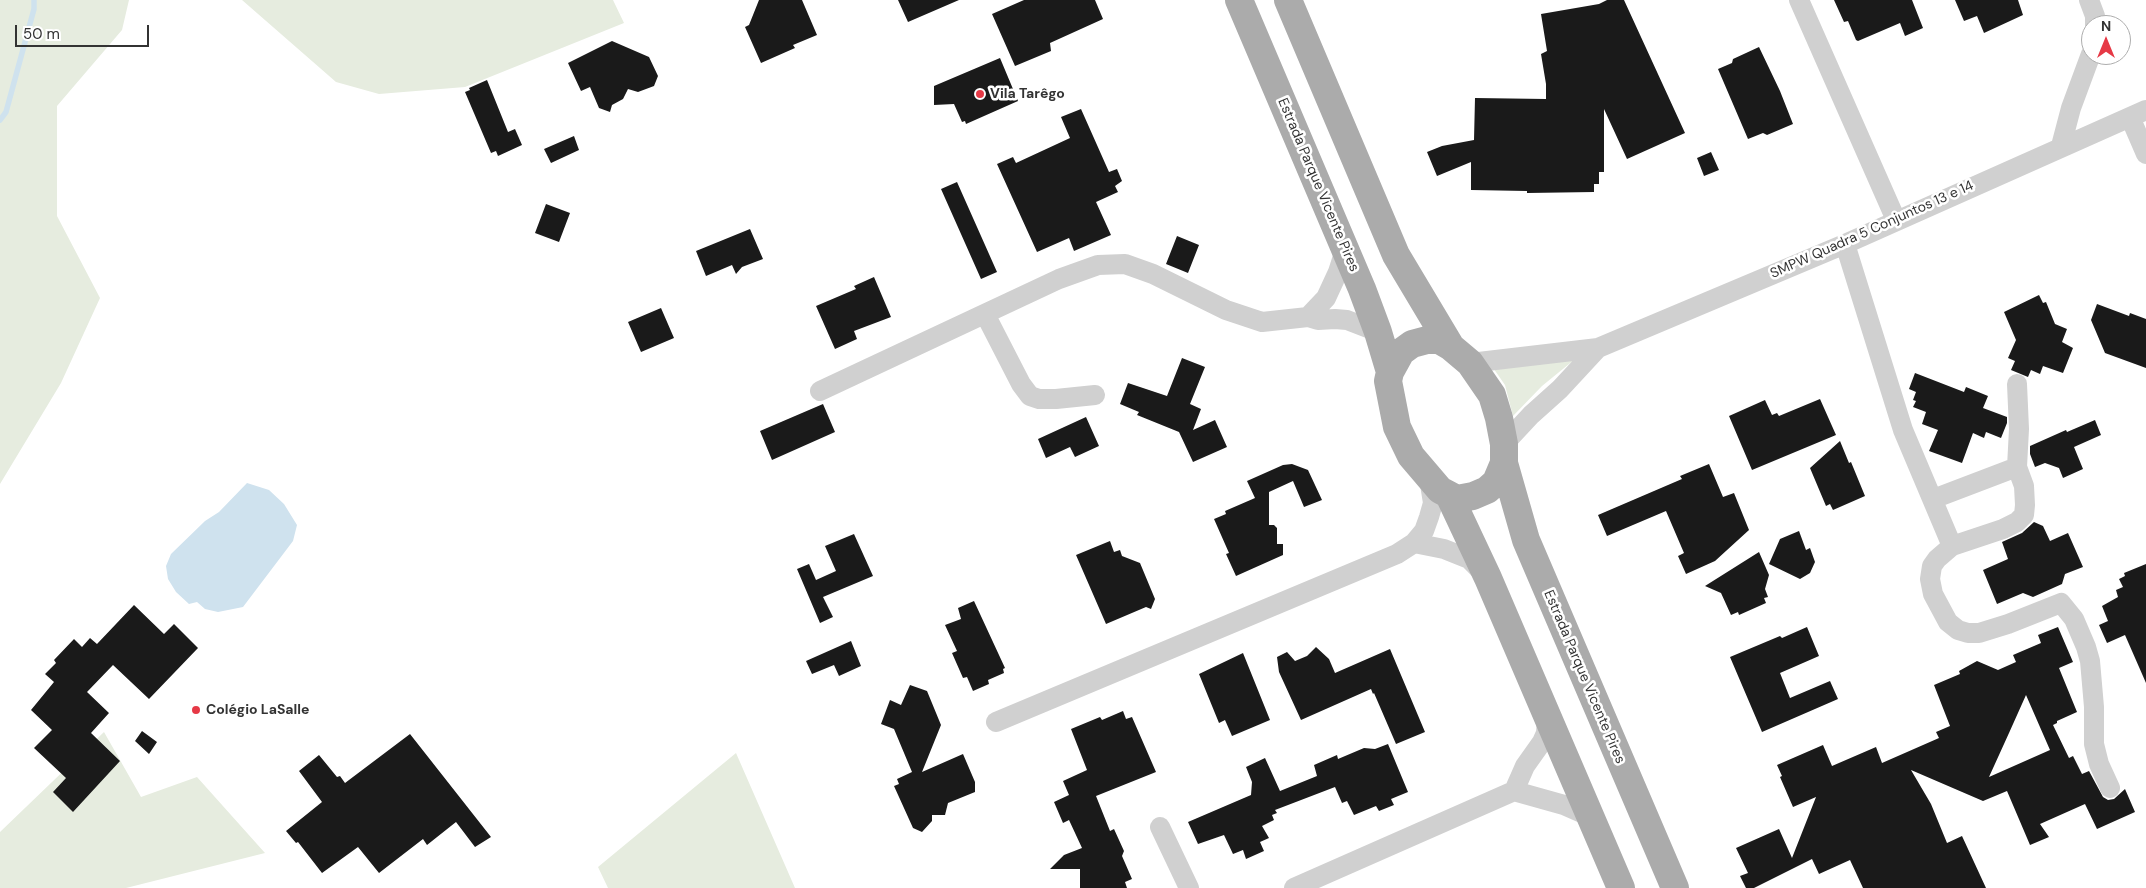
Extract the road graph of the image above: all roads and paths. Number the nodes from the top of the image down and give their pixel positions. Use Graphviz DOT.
graph roads {
  1 [pos="1240,0"];
  2 [pos="1288,0"];
  3 [pos="1799,0"];
  4 [pos="2089,0"];
  5 [pos="2094,15"];
  6 [pos="2087,65"];
  7 [pos="2138,114"];
  8 [pos="2061,146"];
  9 [pos="2146,154"];
  10 [pos="1896,220"];
  11 [pos="1845,244"];
  12 [pos="1345,250"];
  13 [pos="985,314"];
  14 [pos="1308,318"];
  15 [pos="1378,332"];
  16 [pos="1598,348"];
  17 [pos="1461,355"];
  18 [pos="1390,372"];
  19 [pos="2017,384"];
  20 [pos="820,391"];
  21 [pos="1095,395"];
  22 [pos="1504,453"];
  23 [pos="2017,467"];
  24 [pos="1439,486"];
  25 [pos="1933,500"];
  26 [pos="1414,543"];
  27 [pos="1952,546"];
  28 [pos="1488,578"];
  29 [pos="1547,719"];
  30 [pos="996,722"];
  31 [pos="2110,788"];
  32 [pos="1514,791"];
  33 [pos="1589,816"];
  34 [pos="1160,827"];
  35 [pos="1190,888"];
  36 [pos="1294,888"];
  37 [pos="1621,888"];
  38 [pos="1675,888"];
  1 -- 12 [label="main road, Estrada Parque Vicente Pires"];
  2 -- 17 [label="main road"];
  3 -- 10 [label="street"];
  4 -- 5 [label="street"];
  6 -- 8 [label="street"];
  7 -- 8 [label="street, SMPW Quadra 5 Conjuntos 13 e 14"];
  7 -- 9 [label="street"];
  8 -- 10 [label="street, SMPW Quadra 5 Conjuntos 13 e 14"];
  10 -- 11 [label="street, SMPW Quadra 5 Conjuntos 13 e 14"];
  11 -- 16 [label="street, SMPW Quadra 5 Conjuntos 13 e 14"];
  11 -- 25 [label="street"];
  12 -- 14 [label="street"];
  12 -- 15 [label="main road, Estrada Parque Vicente Pires"];
  13 -- 14 [label="street"];
  13 -- 20 [label="street"];
  13 -- 21 [label="street"];
  14 -- 15 [label="street"];
  15 -- 18 [label="main road, Estrada Parque Vicente Pires"];
  16 -- 17 [label="street, SMPW Quadra 5 Conjuntos 13 e 14"];
  16 -- 22 [label="street, SMPW Quadra 5 Conjuntos 13 e 14"];
  17 -- 18 [label="main road"];
  17 -- 22 [label="main road"];
  18 -- 24 [label="main road"];
  19 -- 23 [label="street"];
  22 -- 24 [label="main road"];
  22 -- 38 [label="main road, Estrada Parque Vicente Pires"];
  23 -- 25 [label="street"];
  23 -- 27 [label="street"];
  24 -- 26 [label="street"];
  24 -- 28 [label="main road"];
  25 -- 27 [label="street"];
  26 -- 28 [label="street"];
  26 -- 30 [label="street"];
  27 -- 31 [label="street"];
  28 -- 29 [label="main road"];
  29 -- 32 [label="street"];
  29 -- 33 [label="main road"];
  32 -- 33 [label="street"];
  32 -- 36 [label="street"];
  33 -- 37 [label="main road"];
  34 -- 35 [label="street"];
}
